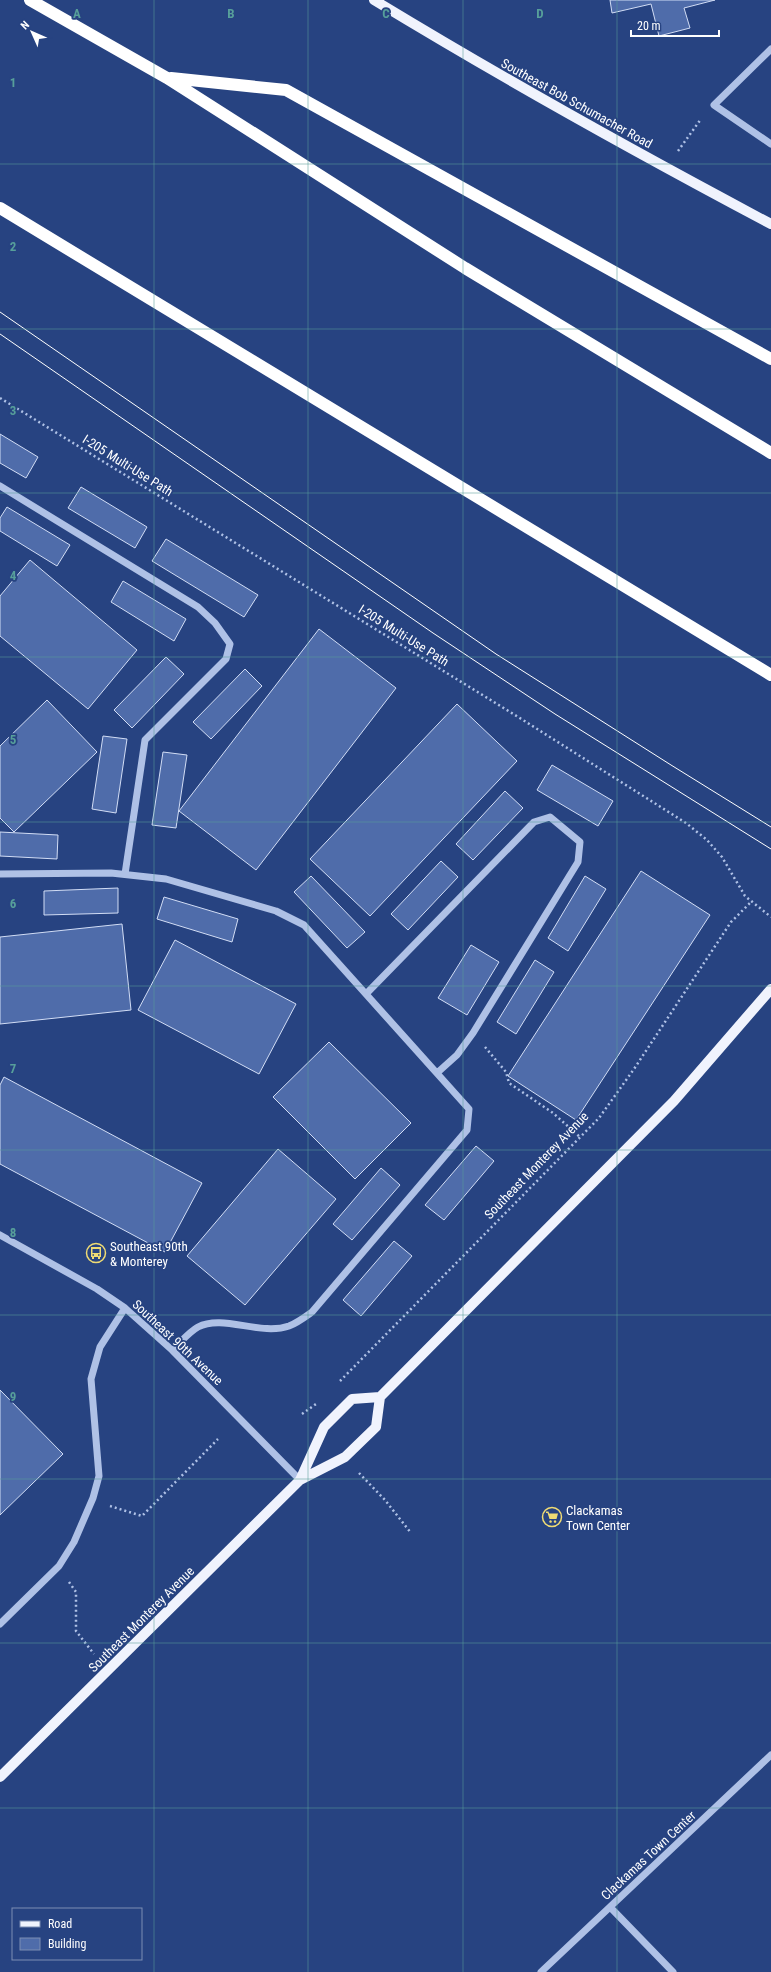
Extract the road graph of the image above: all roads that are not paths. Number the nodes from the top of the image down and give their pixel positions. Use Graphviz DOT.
graph roads {
  1 [pos="30,0"];
  2 [pos="374,0"];
  3 [pos="771,49"];
  4 [pos="167,78"];
  5 [pos="771,144"];
  6 [pos="0,208"];
  7 [pos="771,224"];
  8 [pos="771,359"];
  9 [pos="771,453"];
  10 [pos="0,486"];
  11 [pos="771,675"];
  12 [pos="0,874"];
  13 [pos="124,874"];
  14 [pos="768,992"];
  15 [pos="366,994"];
  16 [pos="437,1073"];
  17 [pos="0,1235"];
  18 [pos="125,1308"];
  19 [pos="172,1350"];
  20 [pos="380,1397"];
  21 [pos="300,1480"];
  22 [pos="0,1624"];
  23 [pos="771,1755"];
  24 [pos="0,1777"];
  25 [pos="610,1907"];
  26 [pos="541,1972"];
  27 [pos="673,1972"];
  1 -- 4 [label="highway"];
  2 -- 7 [label="main road, Southeast Bob Schumacher Road"];
  3 -- 5 [label="street"];
  4 -- 8 [label="highway"];
  4 -- 9 [label="highway"];
  6 -- 11 [label="highway"];
  10 -- 13 [label="street"];
  12 -- 13 [label="street"];
  13 -- 15 [label="street"];
  14 -- 20 [label="main road"];
  15 -- 16 [label="street"];
  15 -- 16 [label="street"];
  16 -- 19 [label="street"];
  17 -- 18 [label="street, Southeast 90th Avenue"];
  18 -- 19 [label="street, Southeast 90th Avenue"];
  18 -- 22 [label="street"];
  19 -- 21 [label="street, Southeast 90th Avenue"];
  20 -- 21 [label="main road, Southeast Monterey Avenue"];
  20 -- 21 [label="main road, Southeast Monterey Avenue"];
  21 -- 24 [label="main road, Southeast Monterey Avenue"];
  23 -- 25 [label="street, Clackamas Town Center"];
  25 -- 26 [label="street, Clackamas Town Center"];
  25 -- 27 [label="street"];
}
